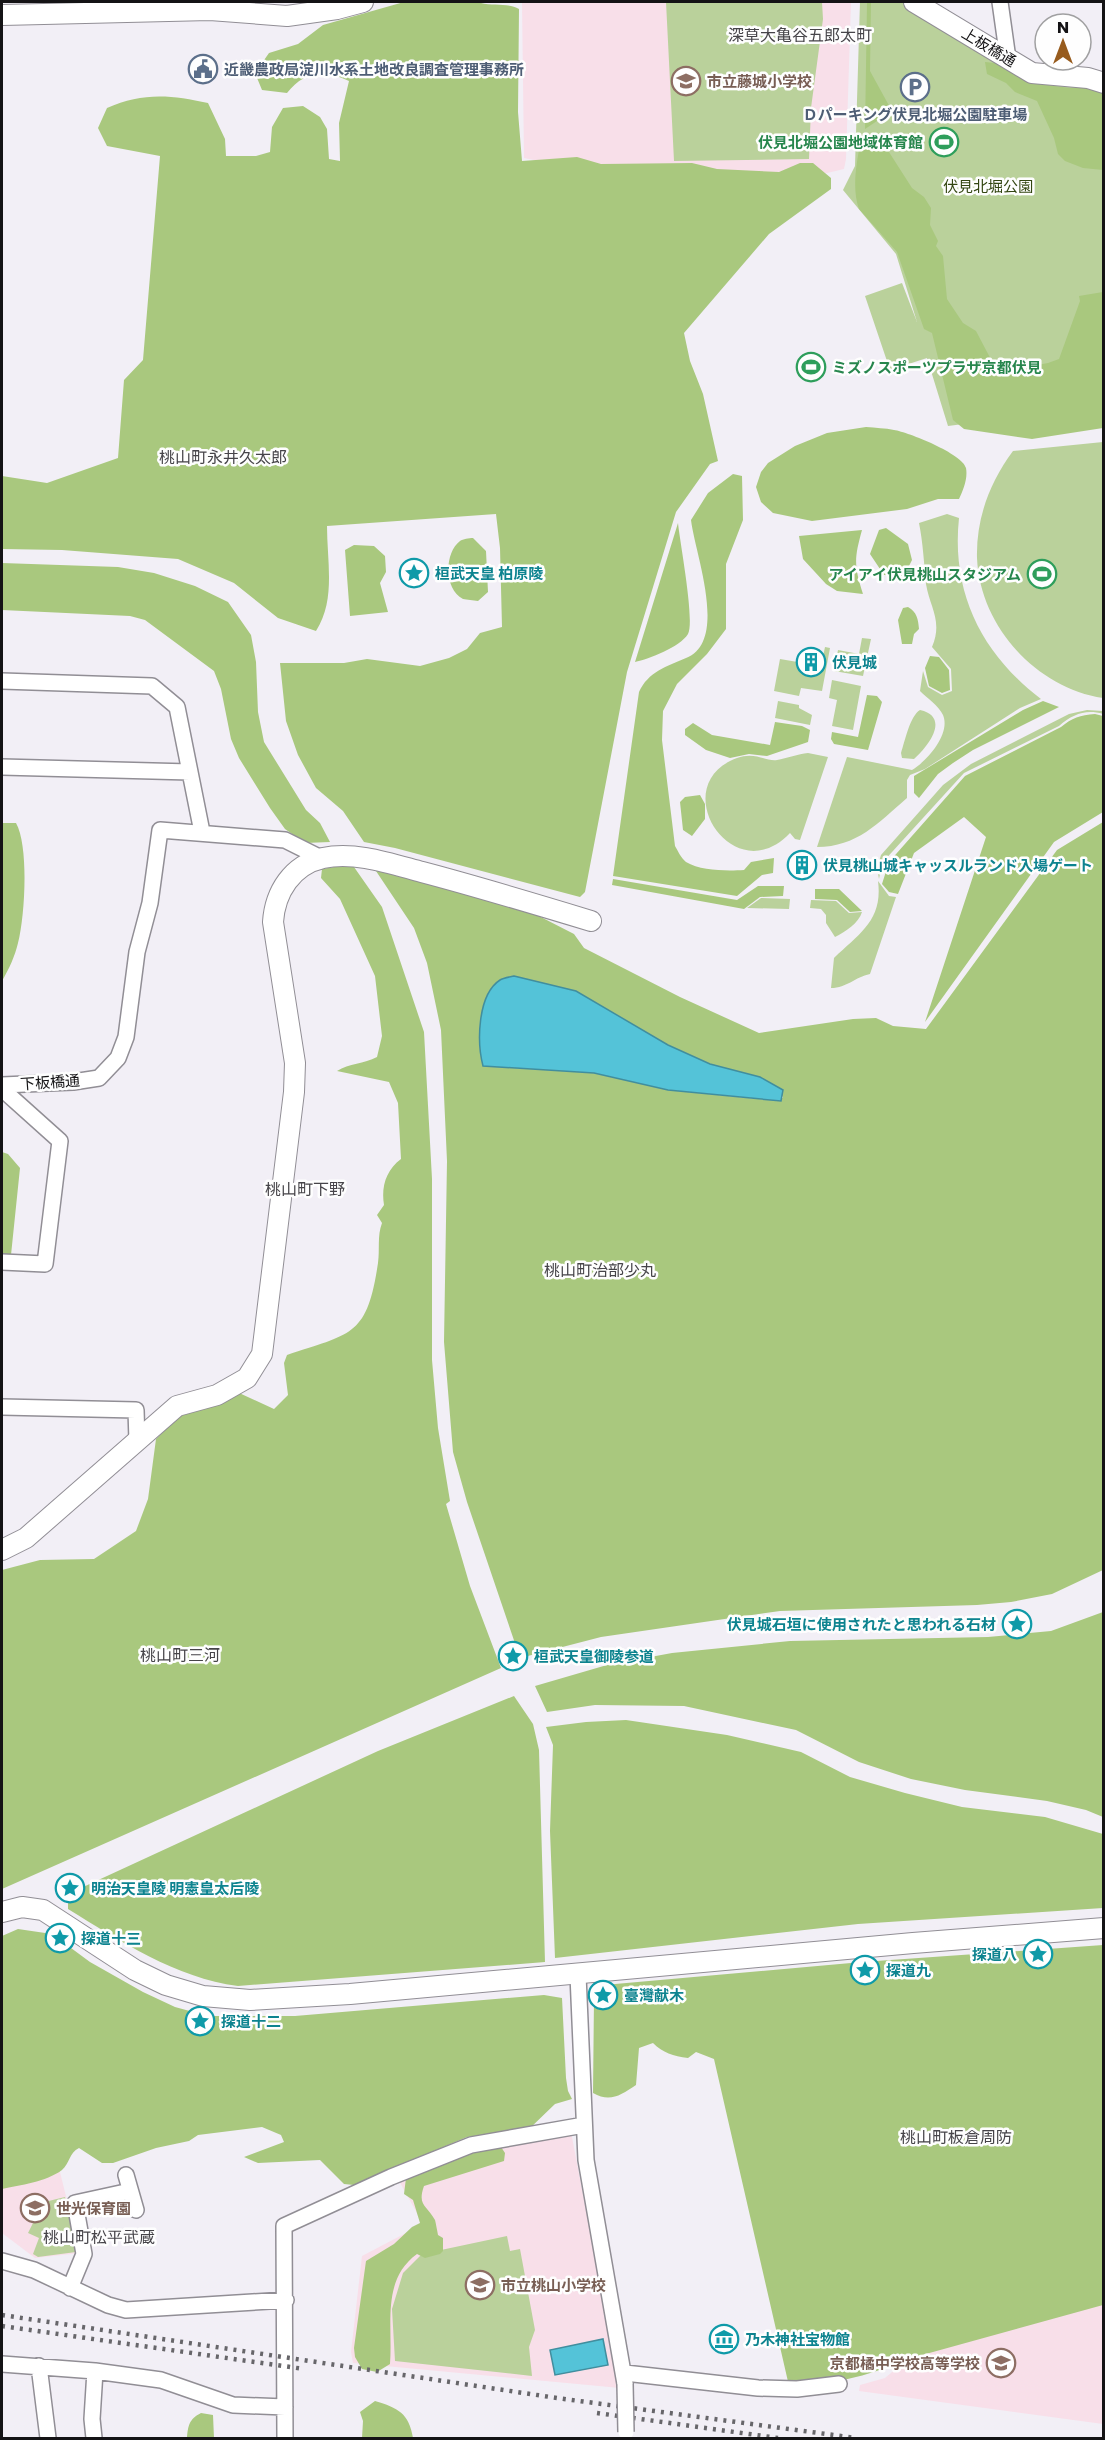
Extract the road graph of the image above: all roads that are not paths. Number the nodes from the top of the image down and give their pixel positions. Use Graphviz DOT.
graph roads {
  1 [pos="363,2"];
  2 [pos="914,2"];
  3 [pos="1000,2"];
  4 [pos="210,6"];
  5 [pos="9,10"];
  6 [pos="1008,59"];
  7 [pos="1104,83"];
  8 [pos="2,681"];
  9 [pos="2,767"];
  10 [pos="190,772"];
  11 [pos="202,832"];
  12 [pos="321,858"];
  13 [pos="591,921"];
  14 [pos="2,1087"];
  15 [pos="2,1262"];
  16 [pos="2,1407"];
  17 [pos="137,1441"];
  18 [pos="2,1550"];
  19 [pos="4,1911"];
  20 [pos="1104,1928"];
  21 [pos="578,1975"];
  22 [pos="584,2125"];
  23 [pos="126,2175"];
  24 [pos="130,2191"];
  25 [pos="136,2210"];
  26 [pos="2,2261"];
  27 [pos="70,2288"];
  28 [pos="286,2300"];
  29 [pos="2,2364"];
  30 [pos="39,2366"];
  31 [pos="95,2371"];
  32 [pos="625,2379"];
  33 [pos="839,2384"];
  34 [pos="285,2408"];
  35 [pos="626,2435"];
  36 [pos="48,2439"];
  37 [pos="94,2439"];
  38 [pos="285,2439"];
  1 -- 4 [label="street"];
  2 -- 6 [label="street, 上板橋通"];
  3 -- 6 [label="street"];
  4 -- 5 [label="street"];
  6 -- 7 [label="street, 上板橋通"];
  8 -- 10 [label="street"];
  9 -- 10 [label="street"];
  10 -- 11 [label="street"];
  11 -- 12 [label="street"];
  11 -- 14 [label="street, 下板橋通"];
  12 -- 13 [label="street"];
  12 -- 17 [label="street"];
  14 -- 15 [label="street"];
  16 -- 17 [label="street"];
  17 -- 18 [label="street"];
  19 -- 21 [label="street"];
  20 -- 21 [label="street"];
  21 -- 22 [label="street"];
  22 -- 28 [label="street"];
  22 -- 32 [label="street"];
  23 -- 24 [label="street"];
  24 -- 25 [label="street"];
  24 -- 27 [label="street"];
  26 -- 27 [label="street"];
  27 -- 28 [label="street"];
  28 -- 34 [label="street"];
  29 -- 30 [label="street"];
  30 -- 31 [label="street"];
  30 -- 36 [label="street"];
  31 -- 34 [label="street"];
  31 -- 37 [label="street"];
  32 -- 33 [label="street"];
  32 -- 35 [label="street, bridge"];
  34 -- 38 [label="street"];
}
